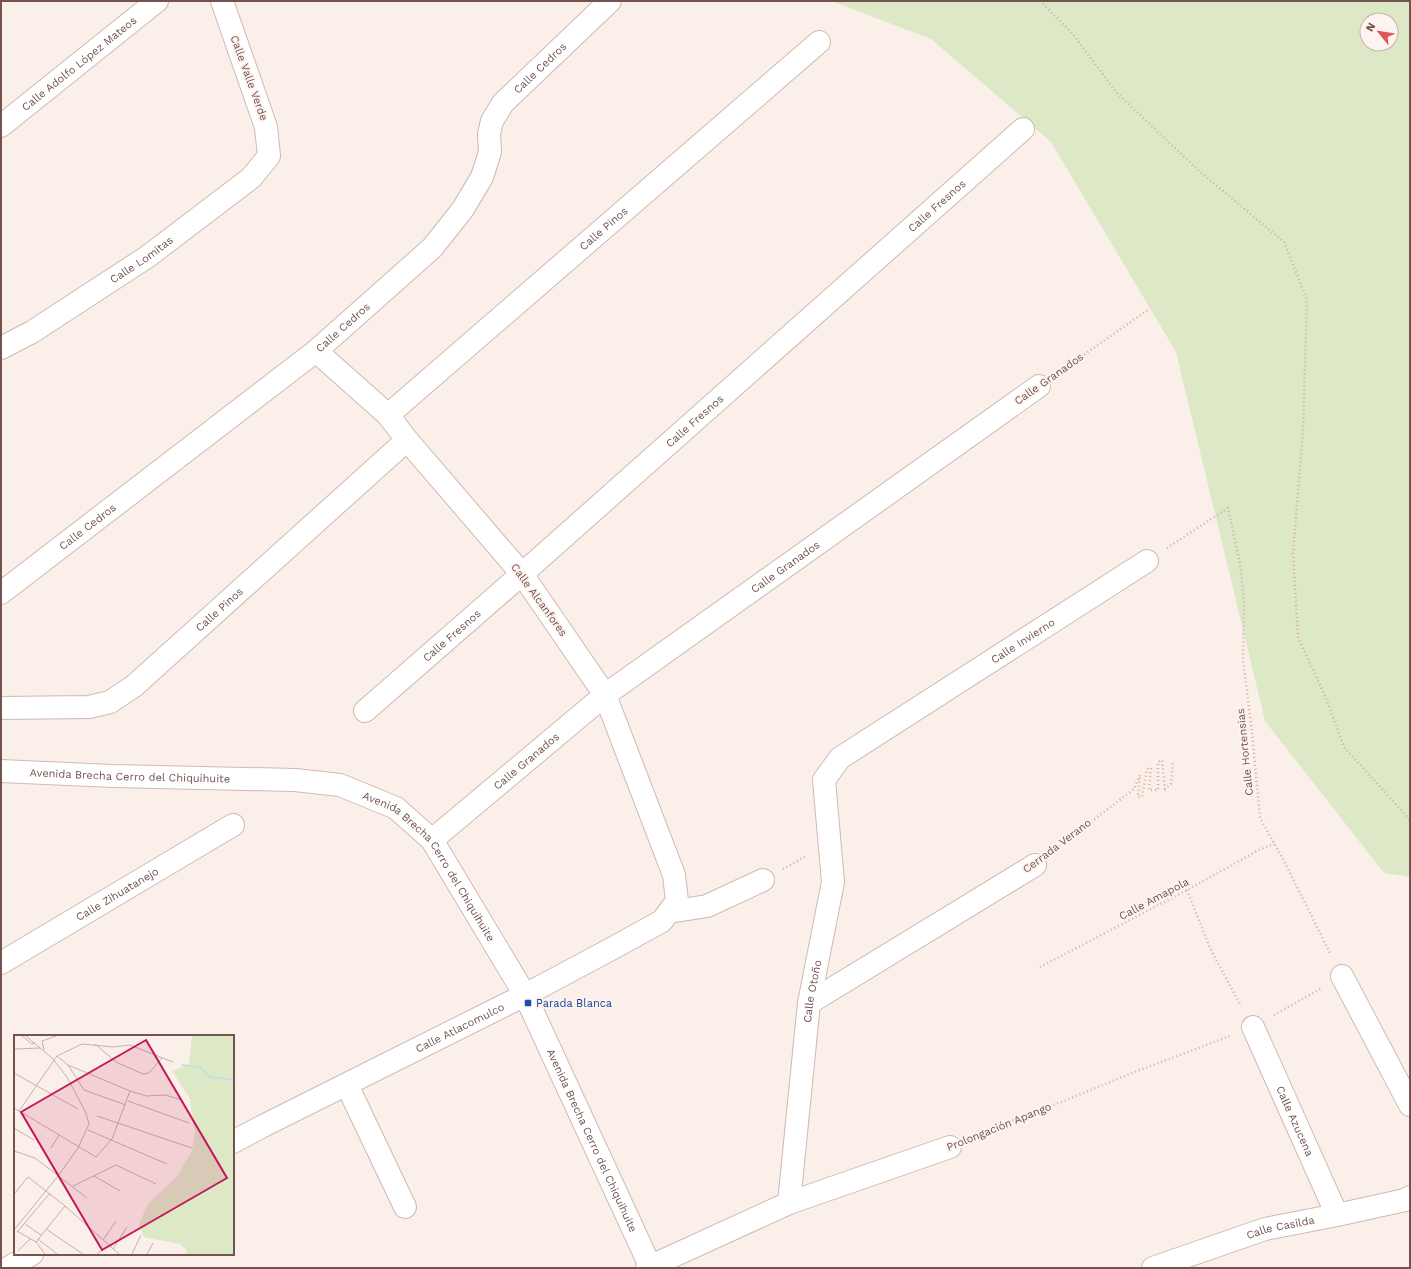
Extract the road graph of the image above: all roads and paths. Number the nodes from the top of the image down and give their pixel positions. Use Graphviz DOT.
graph roads {
  1 [pos="157,1"];
  2 [pos="222,1"];
  3 [pos="610,1"];
  4 [pos="1040,1"];
  5 [pos="819,42"];
  6 [pos="1,126"];
  7 [pos="1023,128"];
  8 [pos="269,156"];
  9 [pos="1149,309"];
  10 [pos="1,348"];
  11 [pos="316,351"];
  12 [pos="1039,386"];
  13 [pos="388,415"];
  14 [pos="407,440"];
  15 [pos="1147,561"];
  16 [pos="522,574"];
  17 [pos="1,593"];
  18 [pos="605,695"];
  19 [pos="1,708"];
  20 [pos="365,711"];
  21 [pos="1173,761"];
  22 [pos="1,770"];
  23 [pos="824,780"];
  24 [pos="1410,820"];
  25 [pos="233,826"];
  26 [pos="432,840"];
  27 [pos="829,842"];
  28 [pos="1274,844"];
  29 [pos="1035,865"];
  30 [pos="762,880"];
  31 [pos="1187,890"];
  32 [pos="673,907"];
  33 [pos="1,962"];
  34 [pos="1040,967"];
  35 [pos="1342,976"];
  36 [pos="525,995"];
  37 [pos="809,1003"];
  38 [pos="1253,1027"];
  39 [pos="346,1085"];
  40 [pos="1410,1105"];
  41 [pos="234,1141"];
  42 [pos="950,1147"];
  43 [pos="789,1203"];
  44 [pos="1408,1205"];
  45 [pos="405,1207"];
  46 [pos="1337,1215"];
  47 [pos="30,1255"];
  48 [pos="649,1267"];
  49 [pos="8,1268"];
  50 [pos="1153,1268"];
  1 -- 6 [label="street, Calle Adolfo López Mateos"];
  2 -- 8 [label="street, Calle Valle Verde"];
  3 -- 11 [label="street, Calle Cedros"];
  4 -- 24 [label="path"];
  5 -- 13 [label="street, Calle Pinos"];
  7 -- 16 [label="street, Calle Fresnos"];
  8 -- 10 [label="street, Calle Lomitas"];
  9 -- 12 [label="path, Calle Granados"];
  11 -- 13 [label="street, Calle Alcanfores"];
  11 -- 17 [label="street, Calle Cedros"];
  12 -- 18 [label="street, Calle Granados"];
  13 -- 14 [label="street, Calle Alcanfores"];
  14 -- 16 [label="street, Calle Alcanfores"];
  14 -- 19 [label="street, Calle Pinos"];
  15 -- 23 [label="street, Calle Invierno"];
  15 -- 28 [label="path, Calle Hortensias"];
  16 -- 18 [label="street, Calle Alcanfores"];
  16 -- 20 [label="street, Calle Fresnos"];
  18 -- 26 [label="street, Calle Granados"];
  18 -- 32 [label="street, Calle Alcanfores"];
  21 -- 29 [label="path, Cerrada Verano"];
  22 -- 26 [label="street, Avenida Brecha Cerro del Chiquihuite"];
  23 -- 27 [label="street, Calle Otoño"];
  25 -- 33 [label="street, Calle Zihuatanejo"];
  26 -- 36 [label="street, Avenida Brecha Cerro del Chiquihuite"];
  27 -- 30 [label="path"];
  27 -- 37 [label="street, Calle Otoño"];
  28 -- 31 [label="path, Calle Amapola"];
  28 -- 35 [label="path, Calle Hortensias"];
  29 -- 37 [label="street, Cerrada Verano"];
  30 -- 32 [label="street"];
  31 -- 34 [label="path, Calle Amapola"];
  31 -- 38 [label="path"];
  32 -- 36 [label="street, Calle Atlacomulco"];
  35 -- 38 [label="path, Prolongación Apango"];
  35 -- 40 [label="street"];
  36 -- 39 [label="street, Calle Atlacomulco"];
  36 -- 48 [label="street, Avenida Brecha Cerro del Chiquihuite"];
  37 -- 43 [label="street, Calle Otoño"];
  38 -- 42 [label="path, Prolongación Apango"];
  38 -- 46 [label="street, Calle Azucena"];
  39 -- 41 [label="street, Calle Atlacomulco"];
  39 -- 45 [label="street"];
  42 -- 43 [label="street, Prolongación Apango"];
  43 -- 48 [label="street, Prolongación Apango"];
  44 -- 46 [label="street, Calle Casilda"];
  46 -- 50 [label="street, Calle Casilda"];
  47 -- 49 [label="street"];
}
